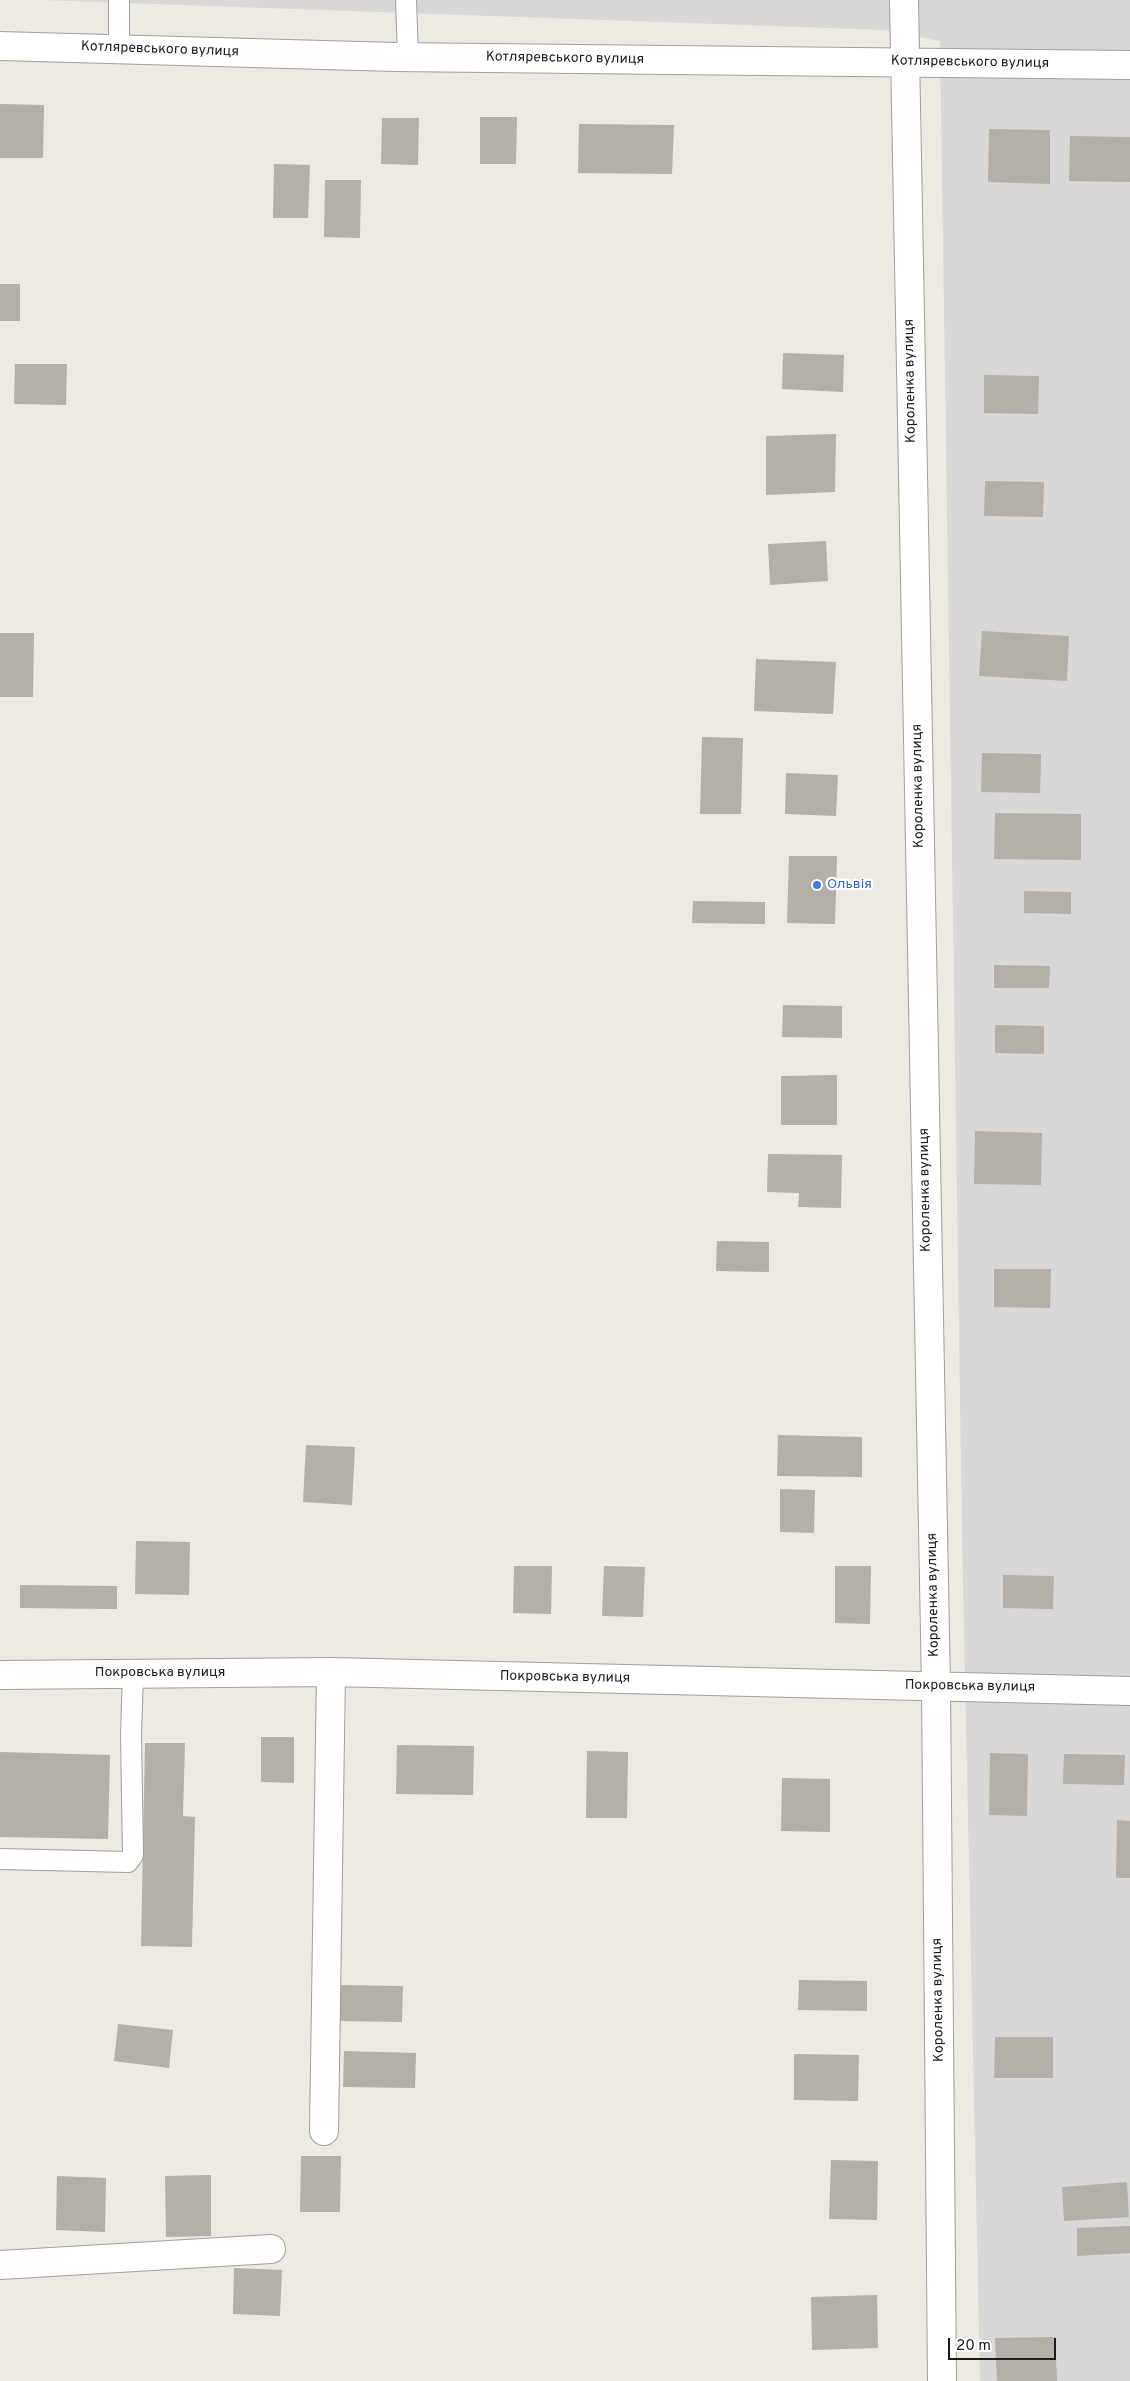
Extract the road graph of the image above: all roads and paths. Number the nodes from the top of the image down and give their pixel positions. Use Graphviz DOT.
graph roads {
  1 [pos="119,0"];
  2 [pos="406,0"];
  3 [pos="904,0"];
  4 [pos="0,46"];
  5 [pos="119,49"];
  6 [pos="408,57"];
  7 [pos="905,62"];
  8 [pos="1130,65"];
  9 [pos="331,1672"];
  10 [pos="134,1674"];
  11 [pos="0,1675"];
  12 [pos="936,1686"];
  13 [pos="1130,1691"];
  14 [pos="0,1859"];
  15 [pos="324,2131"];
  16 [pos="271,2249"];
  17 [pos="0,2265"];
  18 [pos="942,2381"];
  1 -- 5 [label="lane"];
  2 -- 6 [label="lane"];
  3 -- 7 [label="street, Короленка вулиця"];
  4 -- 5 [label="street, Котляревського вулиця"];
  5 -- 6 [label="street, Котляревського вулиця"];
  6 -- 7 [label="street, Котляревського вулиця"];
  7 -- 8 [label="street, Котляревського вулиця"];
  7 -- 12 [label="street, Короленка вулиця"];
  9 -- 10 [label="street, Покровська вулиця"];
  9 -- 12 [label="street, Покровська вулиця"];
  9 -- 15 [label="street"];
  10 -- 11 [label="street, Покровська вулиця"];
  10 -- 14 [label="lane"];
  12 -- 13 [label="street, Покровська вулиця"];
  12 -- 18 [label="street, Короленка вулиця"];
  16 -- 17 [label="street"];
}
